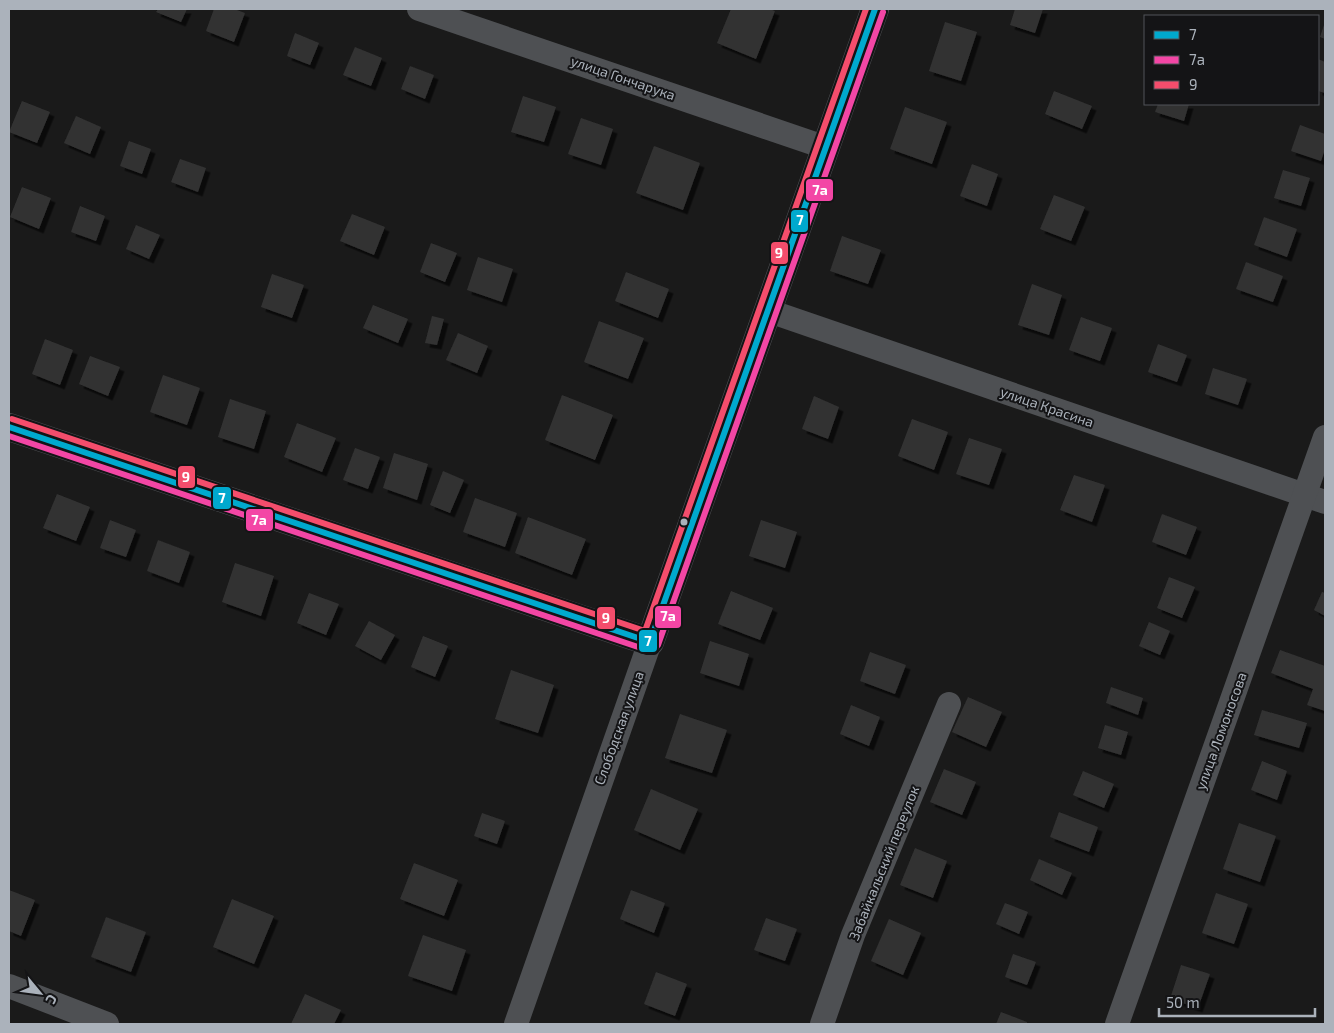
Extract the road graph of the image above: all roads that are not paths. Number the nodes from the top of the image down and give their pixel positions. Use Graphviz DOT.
graph roads {
  1 [pos="419,9"];
  2 [pos="875,9"];
  3 [pos="827,148"];
  4 [pos="769,311"];
  5 [pos="9,427"];
  6 [pos="1325,437"];
  7 [pos="1315,499"];
  8 [pos="650,642"];
  9 [pos="949,704"];
  10 [pos="9,986"];
  11 [pos="107,1024"];
  12 [pos="516,1024"];
  13 [pos="822,1024"];
  14 [pos="1117,1024"];
  1 -- 3 [label="street, улица Гончарука"];
  2 -- 3 [label="street, Слободская улица"];
  3 -- 4 [label="street, Слободская улица"];
  4 -- 7 [label="street, улица Красина"];
  4 -- 8 [label="street, Слободская улица"];
  5 -- 8 [label="street"];
  6 -- 7 [label="street, улица Ломоносова"];
  7 -- 14 [label="street, улица Ломоносова"];
  8 -- 12 [label="street, Слободская улица"];
  9 -- 13 [label="street, Забайкальский переулок"];
  10 -- 11 [label="street"];
}
